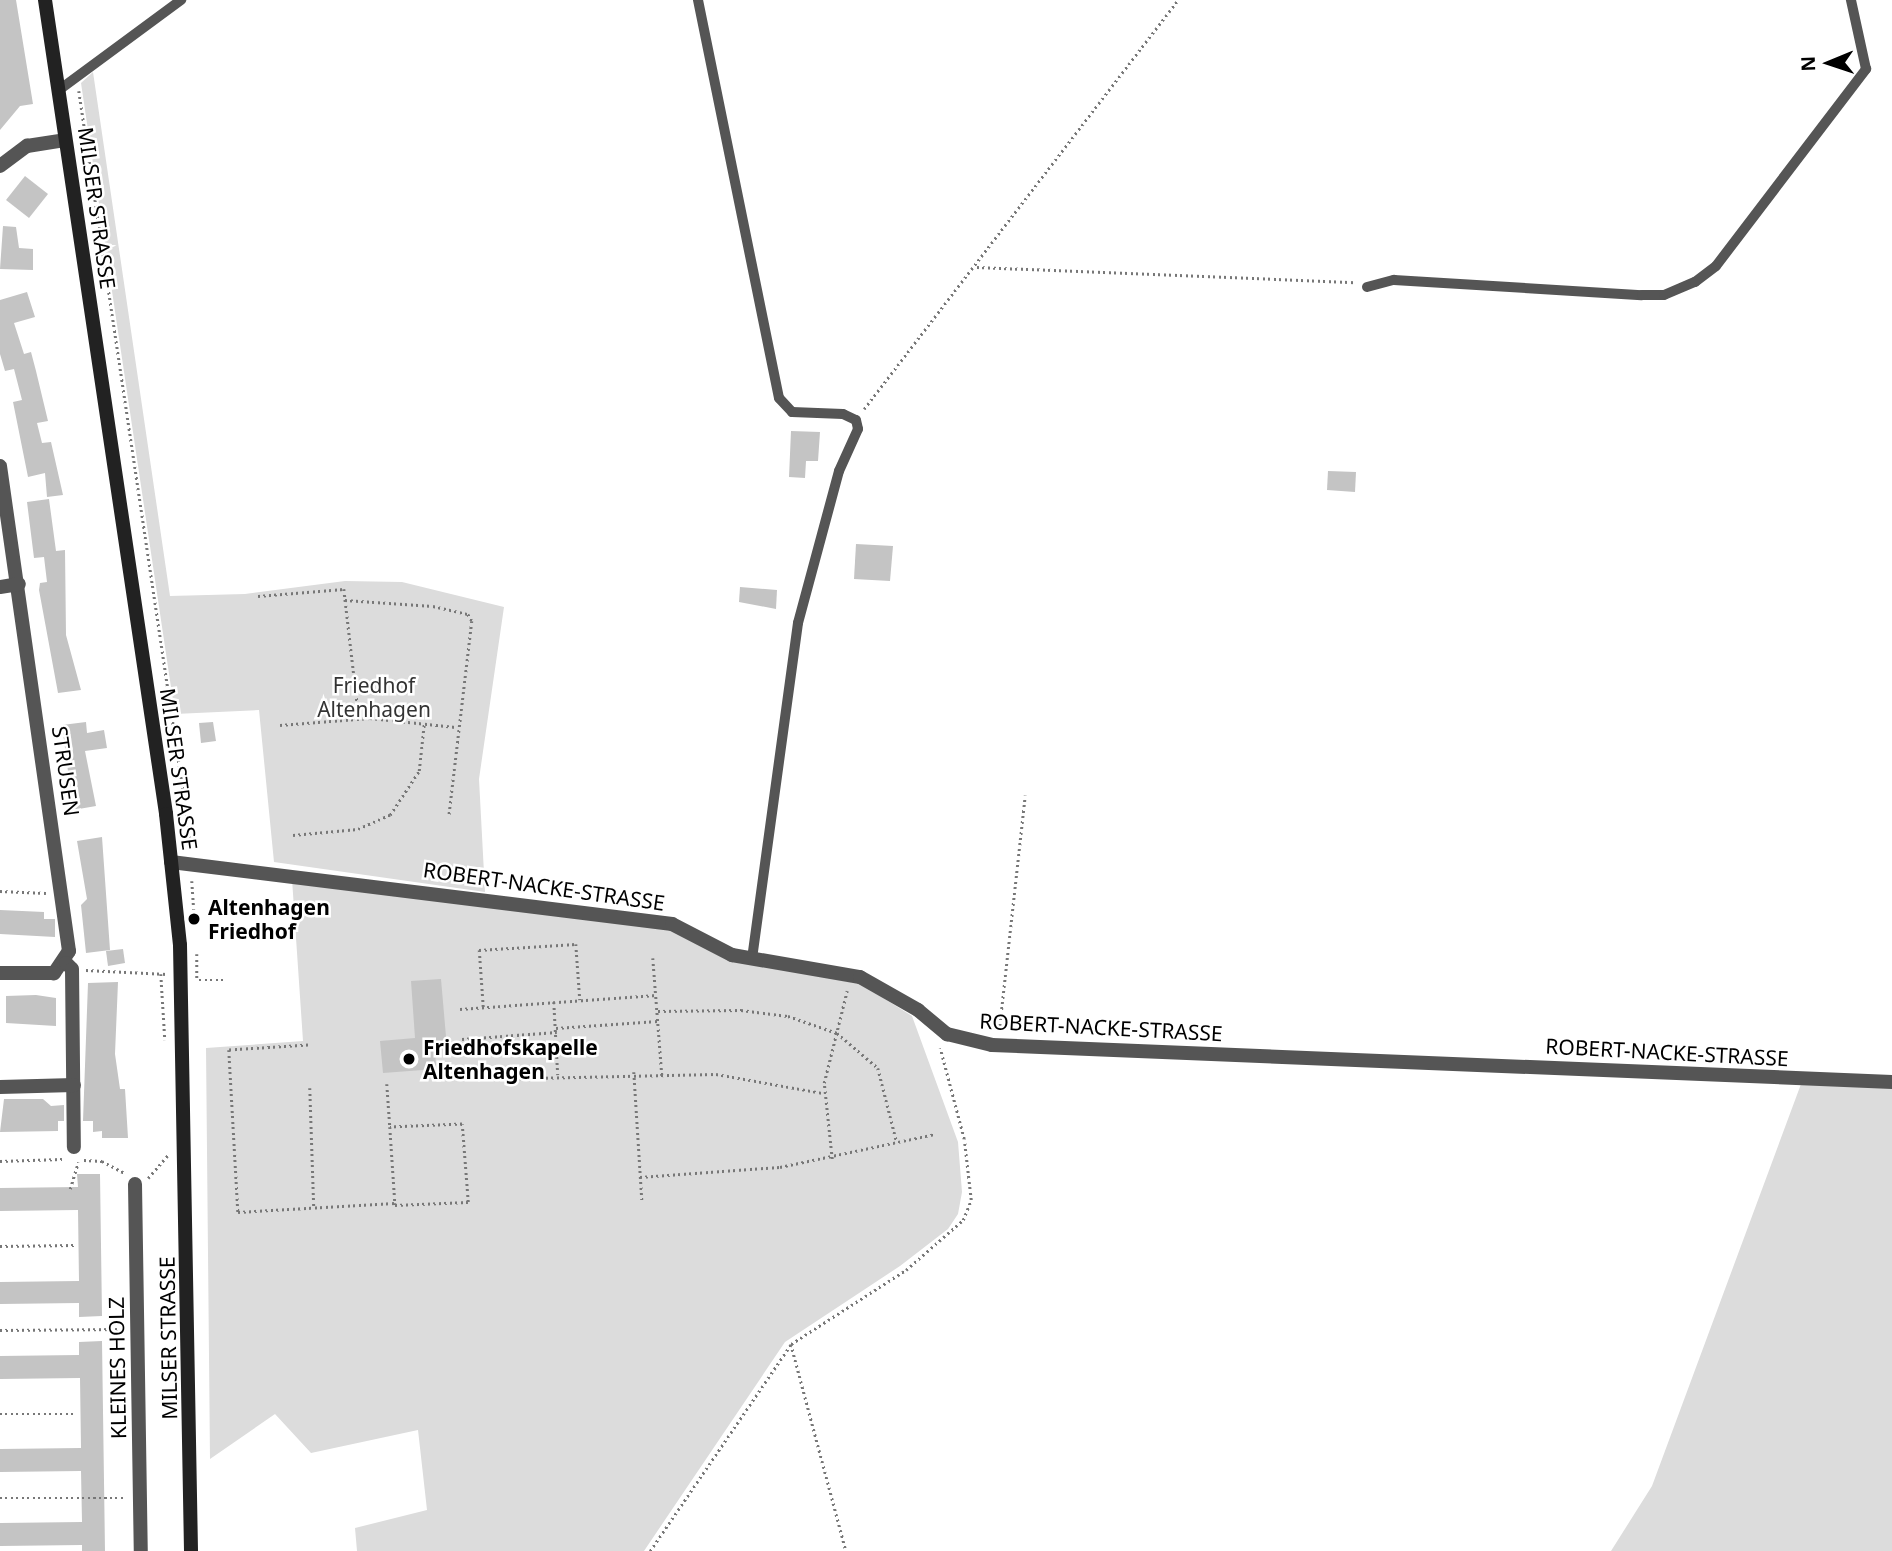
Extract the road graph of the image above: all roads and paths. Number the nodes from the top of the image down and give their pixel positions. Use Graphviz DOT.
graph roads {
  1 [pos="45,0"];
  2 [pos="181,0"];
  3 [pos="698,0"];
  4 [pos="1178,0"];
  5 [pos="1852,0"];
  6 [pos="77,76"];
  7 [pos="58,90"];
  8 [pos="65,140"];
  9 [pos="0,166"];
  10 [pos="977,267"];
  11 [pos="1367,287"];
  12 [pos="856,420"];
  13 [pos="0,466"];
  14 [pos="19,584"];
  15 [pos="0,587"];
  16 [pos="258,596"];
  17 [pos="345,600"];
  18 [pos="359,718"];
  19 [pos="424,724"];
  20 [pos="280,725"];
  21 [pos="456,727"];
  22 [pos="1025,795"];
  23 [pos="449,816"];
  24 [pos="293,835"];
  25 [pos="192,861"];
  26 [pos="171,862"];
  27 [pos="0,891"];
  28 [pos="62,893"];
  29 [pos="195,929"];
  30 [pos="196,942"];
  31 [pos="653,958"];
  32 [pos="752,959"];
  33 [pos="69,966"];
  34 [pos="0,973"];
  35 [pos="850,975"];
  36 [pos="182,976"];
  37 [pos="227,979"];
  38 [pos="199,981"];
  39 [pos="657,995"];
  40 [pos="580,1000"];
  41 [pos="554,1002"];
  42 [pos="483,1007"];
  43 [pos="460,1009"];
  44 [pos="658,1011"];
  45 [pos="658,1021"];
  46 [pos="556,1030"];
  47 [pos="837,1032"];
  48 [pos="947,1034"];
  49 [pos="462,1039"];
  50 [pos="308,1045"];
  51 [pos="998,1045"];
  52 [pos="165,1049"];
  53 [pos="634,1072"];
  54 [pos="558,1075"];
  55 [pos="662,1076"];
  56 [pos="491,1079"];
  57 [pos="1892,1082"];
  58 [pos="387,1084"];
  59 [pos="74,1086"];
  60 [pos="0,1087"];
  61 [pos="310,1088"];
  62 [pos="823,1093"];
  63 [pos="390,1127"];
  64 [pos="935,1134"];
  65 [pos="169,1140"];
  66 [pos="897,1143"];
  67 [pos="74,1147"];
  68 [pos="832,1159"];
  69 [pos="0,1161"];
  70 [pos="640,1177"];
  71 [pos="135,1184"];
  72 [pos="70,1189"];
  73 [pos="642,1200"];
  74 [pos="395,1203"];
  75 [pos="314,1208"];
  76 [pos="74,1245"];
  77 [pos="0,1246"];
  78 [pos="137,1329"];
  79 [pos="0,1330"];
  80 [pos="791,1345"];
  81 [pos="0,1414"];
  82 [pos="74,1414"];
  83 [pos="140,1497"];
  84 [pos="0,1498"];
  85 [pos="141,1551"];
  86 [pos="191,1551"];
  87 [pos="650,1551"];
  88 [pos="846,1551"];
  1 -- 7 [label="main road, MILSER STRASSE"];
  2 -- 6 [label="lane"];
  3 -- 12 [label="lane"];
  4 -- 10 [label="path"];
  5 -- 11 [label="lane"];
  6 -- 7 [label="lane"];
  6 -- 25 [label="path"];
  7 -- 8 [label="main road, MILSER STRASSE"];
  8 -- 9 [label="street"];
  8 -- 26 [label="main road, MILSER STRASSE"];
  10 -- 11 [label="path"];
  10 -- 12 [label="path"];
  12 -- 32 [label="lane"];
  13 -- 14 [label="street, STRUSEN"];
  14 -- 15 [label="street"];
  14 -- 28 [label="street, STRUSEN"];
  16 -- 17 [label="path"];
  17 -- 18 [label="path"];
  17 -- 21 [label="path"];
  18 -- 19 [label="path"];
  18 -- 20 [label="path"];
  19 -- 21 [label="path"];
  19 -- 24 [label="path"];
  21 -- 23 [label="path"];
  22 -- 51 [label="path"];
  25 -- 26 [label="street, ROBERT-NACKE-STRASSE"];
  25 -- 29 [label="path"];
  25 -- 32 [label="street, ROBERT-NACKE-STRASSE"];
  26 -- 36 [label="main road, MILSER STRASSE"];
  27 -- 28 [label="path"];
  28 -- 33 [label="street, STRUSEN"];
  30 -- 38 [label="path"];
  31 -- 39 [label="path"];
  32 -- 35 [label="street, ROBERT-NACKE-STRASSE"];
  33 -- 34 [label="street"];
  33 -- 52 [label="path"];
  33 -- 59 [label="street, STRUSEN"];
  35 -- 47 [label="path"];
  35 -- 48 [label="street, ROBERT-NACKE-STRASSE"];
  36 -- 38 [label="path"];
  36 -- 86 [label="main road, MILSER STRASSE"];
  37 -- 38 [label="path"];
  39 -- 40 [label="path"];
  39 -- 44 [label="path"];
  40 -- 41 [label="path"];
  40 -- 42 [label="path"];
  41 -- 42 [label="path"];
  41 -- 46 [label="path"];
  42 -- 43 [label="path"];
  44 -- 45 [label="path"];
  44 -- 47 [label="path"];
  45 -- 46 [label="path"];
  45 -- 55 [label="path"];
  46 -- 49 [label="path"];
  46 -- 54 [label="path"];
  47 -- 62 [label="path"];
  47 -- 66 [label="path"];
  48 -- 51 [label="street, ROBERT-NACKE-STRASSE"];
  48 -- 80 [label="path"];
  50 -- 75 [label="path"];
  51 -- 57 [label="street, ROBERT-NACKE-STRASSE"];
  53 -- 54 [label="path"];
  53 -- 55 [label="path"];
  53 -- 70 [label="path"];
  54 -- 56 [label="path"];
  55 -- 62 [label="path"];
  58 -- 63 [label="path"];
  59 -- 60 [label="street"];
  59 -- 67 [label="street, STRUSEN"];
  61 -- 75 [label="path"];
  62 -- 68 [label="path"];
  63 -- 74 [label="path"];
  63 -- 74 [label="path"];
  64 -- 66 [label="path"];
  65 -- 71 [label="path"];
  66 -- 68 [label="path"];
  67 -- 69 [label="path"];
  68 -- 70 [label="path"];
  70 -- 73 [label="path"];
  71 -- 72 [label="path"];
  71 -- 78 [label="street, KLEINES HOLZ"];
  74 -- 75 [label="path"];
  76 -- 77 [label="path"];
  78 -- 79 [label="path"];
  78 -- 83 [label="street, KLEINES HOLZ"];
  80 -- 87 [label="path"];
  80 -- 88 [label="path"];
  81 -- 82 [label="path"];
  83 -- 84 [label="path"];
  83 -- 85 [label="street, KLEINES HOLZ"];
}
